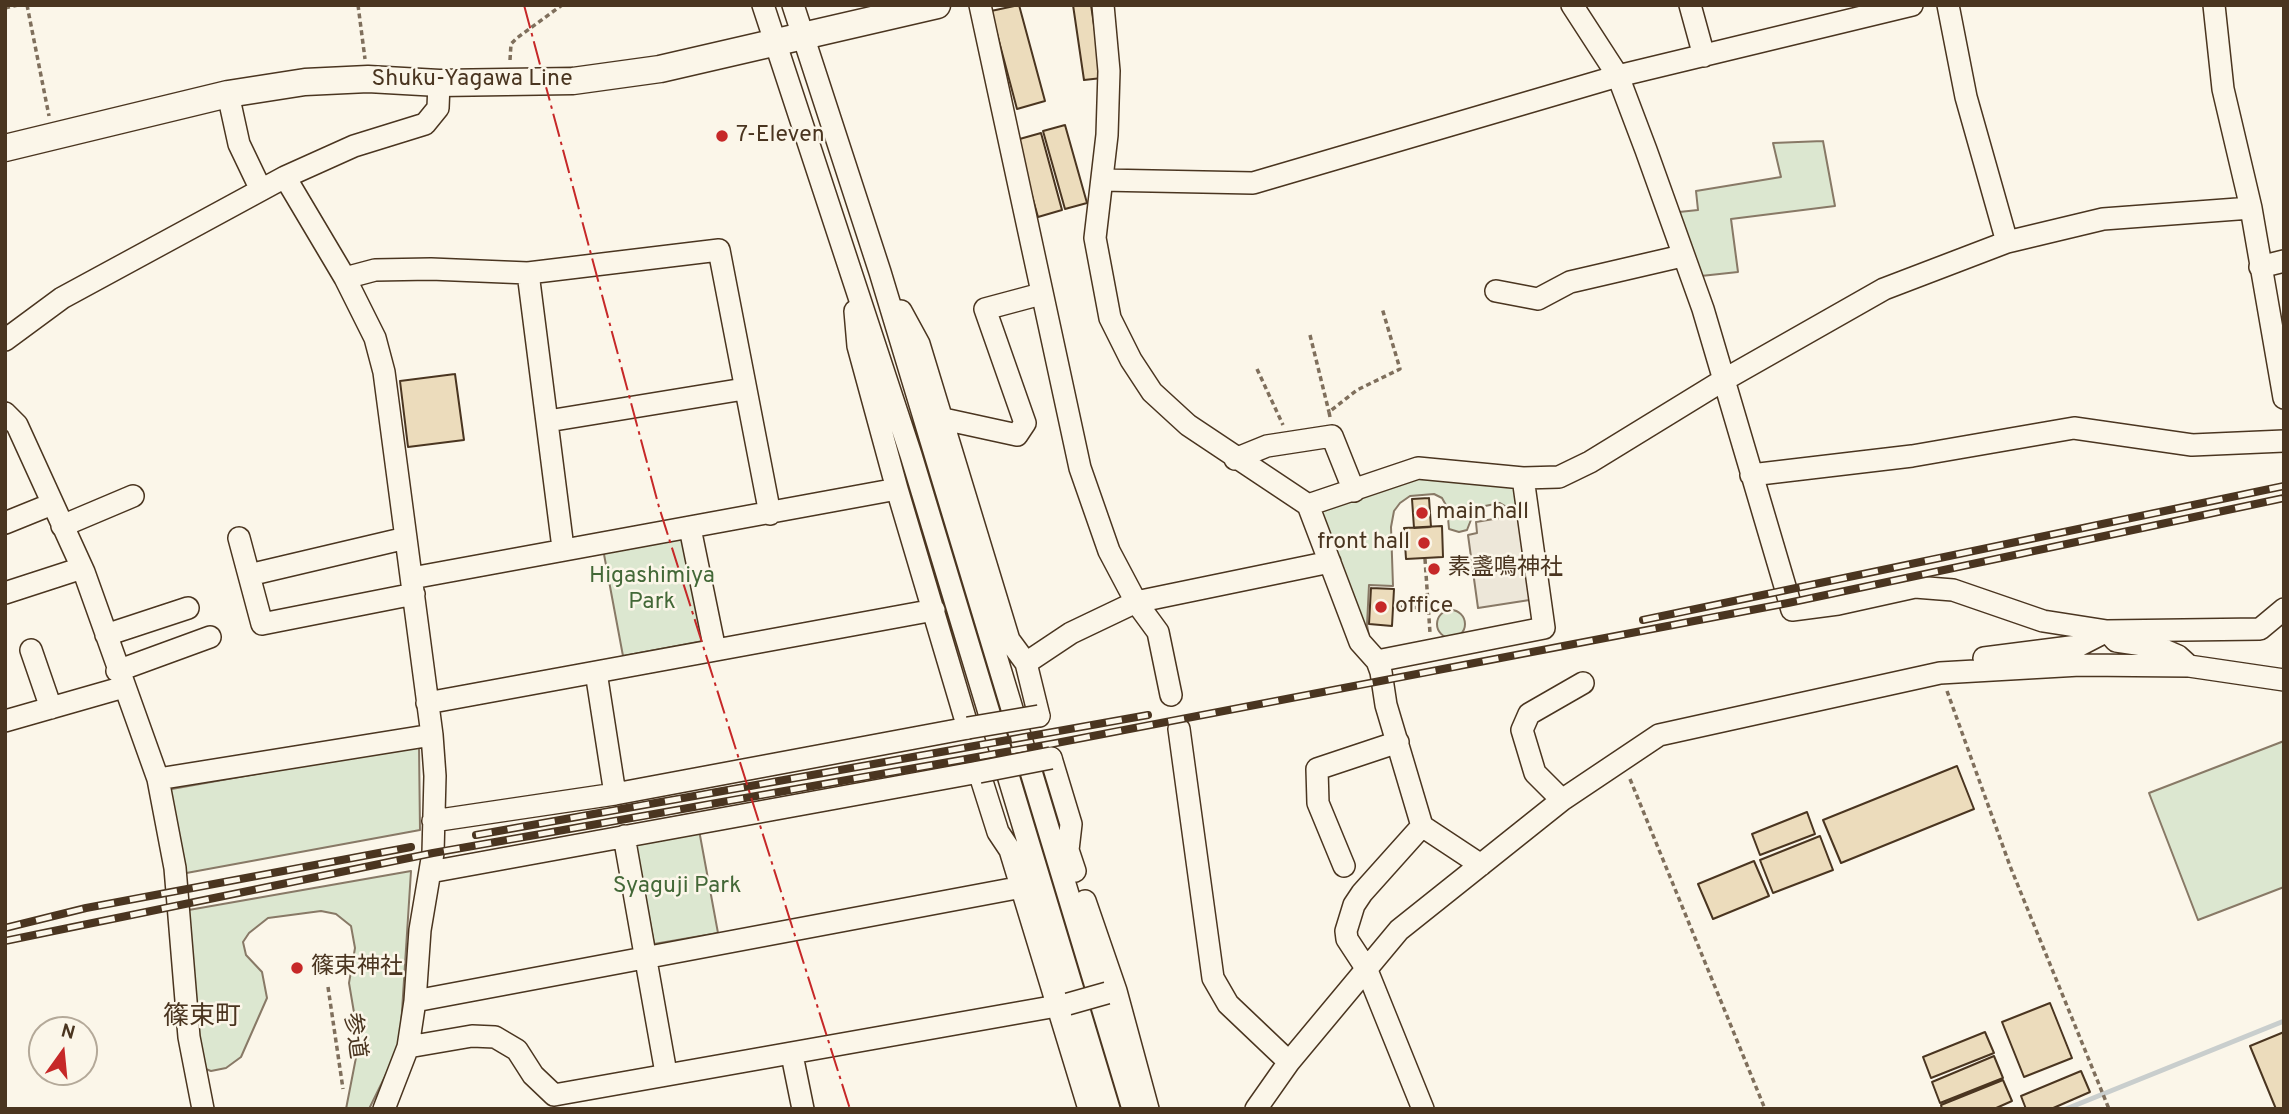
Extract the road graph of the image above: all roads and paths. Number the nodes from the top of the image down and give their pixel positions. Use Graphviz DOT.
graph roads {
  1 [pos="18,5"];
  2 [pos="27,5"];
  3 [pos="358,5"];
  4 [pos="562,5"];
  5 [pos="763,5"];
  6 [pos="793,5"];
  7 [pos="937,5"];
  8 [pos="980,5"];
  9 [pos="1103,5"];
  10 [pos="1572,5"];
  11 [pos="1690,5"];
  12 [pos="1912,5"];
  13 [pos="1948,5"];
  14 [pos="2214,5"];
  15 [pos="5,8"];
  16 [pos="868,12"];
  17 [pos="802,35"];
  18 [pos="775,41"];
  19 [pos="1704,55"];
  20 [pos="1618,76"];
  21 [pos="368,79"];
  22 [pos="439,83"];
  23 [pos="507,83"];
  24 [pos="228,94"];
  25 [pos="54,136"];
  26 [pos="5,148"];
  27 [pos="285,177"];
  28 [pos="1102,180"];
  29 [pos="261,190"];
  30 [pos="2251,208"];
  31 [pos="2007,242"];
  32 [pos="1682,256"];
  33 [pos="2284,261"];
  34 [pos="2260,267"];
  35 [pos="880,272"];
  36 [pos="528,273"];
  37 [pos="852,276"];
  38 [pos="345,278"];
  39 [pos="1496,291"];
  40 [pos="1041,294"];
  41 [pos="1382,308"];
  42 [pos="1310,335"];
  43 [pos="5,340"];
  44 [pos="1257,369"];
  45 [pos="1721,381"];
  46 [pos="744,389"];
  47 [pos="2284,398"];
  48 [pos="1329,412"];
  49 [pos="5,413"];
  50 [pos="939,418"];
  51 [pos="548,421"];
  52 [pos="1332,436"];
  53 [pos="2284,441"];
  54 [pos="1290,444"];
  55 [pos="1235,459"];
  56 [pos="1751,475"];
  57 [pos="1523,478"];
  58 [pos="897,489"];
  59 [pos="1354,491"];
  60 [pos="133,496"];
  61 [pos="52,504"];
  62 [pos="1308,506"];
  63 [pos="770,514"];
  64 [pos="5,523"];
  65 [pos="62,526"];
  66 [pos="690,528"];
  67 [pos="239,538"];
  68 [pos="407,538"];
  69 [pos="563,548"];
  70 [pos="1425,559"];
  71 [pos="1330,562"];
  72 [pos="82,568"];
  73 [pos="249,575"];
  74 [pos="413,586"];
  75 [pos="5,593"];
  76 [pos="1136,602"];
  77 [pos="1397,607"];
  78 [pos="188,608"];
  79 [pos="1428,608"];
  80 [pos="2284,609"];
  81 [pos="934,610"];
  82 [pos="2107,631"];
  83 [pos="106,635"];
  84 [pos="210,637"];
  85 [pos="1431,645"];
  86 [pos="31,650"];
  87 [pos="715,650"];
  88 [pos="1377,661"];
  89 [pos="1026,663"];
  90 [pos="2189,666"];
  91 [pos="596,672"];
  92 [pos="1940,673"];
  93 [pos="121,679"];
  94 [pos="2284,680"];
  95 [pos="1583,684"];
  96 [pos="1171,695"];
  97 [pos="427,703"];
  98 [pos="51,708"];
  99 [pos="5,721"];
  100 [pos="968,728"];
  101 [pos="1179,729"];
  102 [pos="432,735"];
  103 [pos="1398,742"];
  104 [pos="1621,757"];
  105 [pos="979,772"];
  106 [pos="158,779"];
  107 [pos="615,794"];
  108 [pos="1562,800"];
  109 [pos="433,821"];
  110 [pos="1422,826"];
  111 [pos="624,836"];
  112 [pos="1481,865"];
  113 [pos="1343,866"];
  114 [pos="430,872"];
  115 [pos="1021,887"];
  116 [pos="646,957"];
  117 [pos="1366,968"];
  118 [pos="328,987"];
  119 [pos="1112,992"];
  120 [pos="415,1001"];
  121 [pos="1062,1006"];
  122 [pos="408,1047"];
  123 [pos="792,1055"];
  124 [pos="1289,1062"];
  125 [pos="666,1073"];
  126 [pos="343,1089"];
  127 [pos="552,1102"];
  128 [pos="203,1109"];
  129 [pos="384,1109"];
  130 [pos="803,1109"];
  131 [pos="1089,1109"];
  132 [pos="1109,1109"];
  133 [pos="1133,1109"];
  134 [pos="1149,1109"];
  135 [pos="1256,1109"];
  136 [pos="1423,1109"];
  137 [pos="1765,1109"];
  138 [pos="2109,1109"];
  1 -- 15 [label="path"];
  2 -- 25 [label="path"];
  3 -- 21 [label="path"];
  4 -- 23 [label="path"];
  5 -- 18 [label="street"];
  6 -- 17 [label="street"];
  7 -- 16 [label="main road, Shuku-Yagawa Line"];
  8 -- 40 [label="street"];
  9 -- 28 [label="street"];
  10 -- 20 [label="street"];
  11 -- 19 [label="street"];
  12 -- 19 [label="street"];
  13 -- 31 [label="street"];
  14 -- 30 [label="street"];
  16 -- 17 [label="main road, Shuku-Yagawa Line"];
  17 -- 18 [label="main road, Shuku-Yagawa Line"];
  17 -- 35 [label="street"];
  18 -- 23 [label="main road, Shuku-Yagawa Line"];
  18 -- 37 [label="street"];
  19 -- 20 [label="street"];
  20 -- 28 [label="street"];
  20 -- 32 [label="street"];
  21 -- 22 [label="main road, Shuku-Yagawa Line"];
  21 -- 24 [label="main road, Shuku-Yagawa Line"];
  22 -- 23 [label="main road, Shuku-Yagawa Line"];
  22 -- 27 [label="street"];
  24 -- 25 [label="main road, Shuku-Yagawa Line"];
  24 -- 29 [label="street"];
  25 -- 26 [label="main road, Shuku-Yagawa Line"];
  27 -- 29 [label="street"];
  27 -- 38 [label="street"];
  28 -- 55 [label="street"];
  29 -- 43 [label="street"];
  30 -- 31 [label="street"];
  30 -- 34 [label="street"];
  31 -- 45 [label="street"];
  32 -- 39 [label="street"];
  32 -- 45 [label="street"];
  33 -- 34 [label="street"];
  34 -- 47 [label="street"];
  35 -- 50 [label="street"];
  35 -- 133 [label="street"];
  36 -- 38 [label="street"];
  36 -- 46 [label="street"];
  36 -- 51 [label="street"];
  37 -- 58 [label="street"];
  37 -- 132 [label="street"];
  38 -- 68 [label="street"];
  40 -- 50 [label="street"];
  40 -- 76 [label="street"];
  41 -- 48 [label="path"];
  42 -- 48 [label="path"];
  44 -- 54 [label="path"];
  45 -- 56 [label="street"];
  45 -- 57 [label="street"];
  46 -- 51 [label="street"];
  46 -- 63 [label="street"];
  48 -- 52 [label="path"];
  49 -- 61 [label="street"];
  50 -- 89 [label="street"];
  51 -- 69 [label="street"];
  52 -- 54 [label="street"];
  52 -- 59 [label="street"];
  53 -- 56 [label="street"];
  54 -- 55 [label="street"];
  55 -- 62 [label="street"];
  56 -- 82 [label="street"];
  57 -- 59 [label="street"];
  57 -- 88 [label="street"];
  58 -- 63 [label="street"];
  58 -- 81 [label="street"];
  59 -- 62 [label="street"];
  60 -- 65 [label="street"];
  61 -- 64 [label="street"];
  61 -- 65 [label="street"];
  62 -- 71 [label="street"];
  63 -- 66 [label="street"];
  65 -- 72 [label="street"];
  66 -- 69 [label="street"];
  66 -- 87 [label="street"];
  67 -- 73 [label="street"];
  68 -- 73 [label="street"];
  68 -- 74 [label="street"];
  69 -- 74 [label="street"];
  70 -- 79 [label="path"];
  71 -- 76 [label="street"];
  71 -- 88 [label="street"];
  72 -- 75 [label="street"];
  72 -- 83 [label="street"];
  73 -- 74 [label="street"];
  74 -- 97 [label="street"];
  76 -- 89 [label="street"];
  76 -- 96 [label="street"];
  77 -- 79 [label="path"];
  78 -- 83 [label="street"];
  79 -- 85 [label="path"];
  80 -- 82 [label="street"];
  81 -- 87 [label="street"];
  81 -- 100 [label="street"];
  82 -- 90 [label="street"];
  82 -- 92 [label="street"];
  83 -- 93 [label="street"];
  84 -- 93 [label="street"];
  86 -- 98 [label="street"];
  87 -- 91 [label="street"];
  88 -- 103 [label="street"];
  89 -- 100 [label="street, bridge"];
  90 -- 92 [label="street"];
  90 -- 94 [label="street"];
  91 -- 97 [label="street"];
  91 -- 107 [label="street"];
  92 -- 104 [label="street"];
  92 -- 138 [label="path"];
  93 -- 98 [label="street"];
  93 -- 106 [label="street"];
  95 -- 108 [label="street"];
  97 -- 102 [label="street"];
  98 -- 99 [label="street"];
  100 -- 107 [label="street"];
  101 -- 124 [label="street"];
  102 -- 106 [label="street"];
  102 -- 109 [label="street"];
  103 -- 110 [label="street"];
  103 -- 113 [label="street"];
  104 -- 108 [label="street"];
  104 -- 137 [label="path"];
  105 -- 111 [label="street"];
  105 -- 115 [label="street"];
  105 -- 119 [label="street, bridge"];
  106 -- 128 [label="street"];
  107 -- 109 [label="street"];
  108 -- 112 [label="street"];
  109 -- 114 [label="street"];
  110 -- 112 [label="street"];
  110 -- 117 [label="street"];
  111 -- 114 [label="street"];
  111 -- 116 [label="street"];
  112 -- 117 [label="street"];
  114 -- 120 [label="street"];
  115 -- 116 [label="street"];
  115 -- 121 [label="street"];
  116 -- 120 [label="street"];
  116 -- 125 [label="street"];
  117 -- 124 [label="street"];
  117 -- 136 [label="street"];
  118 -- 126 [label="path, 参道"];
  119 -- 121 [label="street, bridge"];
  119 -- 134 [label="street"];
  120 -- 122 [label="street"];
  121 -- 123 [label="street"];
  121 -- 131 [label="street"];
  122 -- 127 [label="street"];
  122 -- 129 [label="street"];
  123 -- 125 [label="street"];
  123 -- 130 [label="street"];
  124 -- 135 [label="street"];
  125 -- 127 [label="street"];
}
